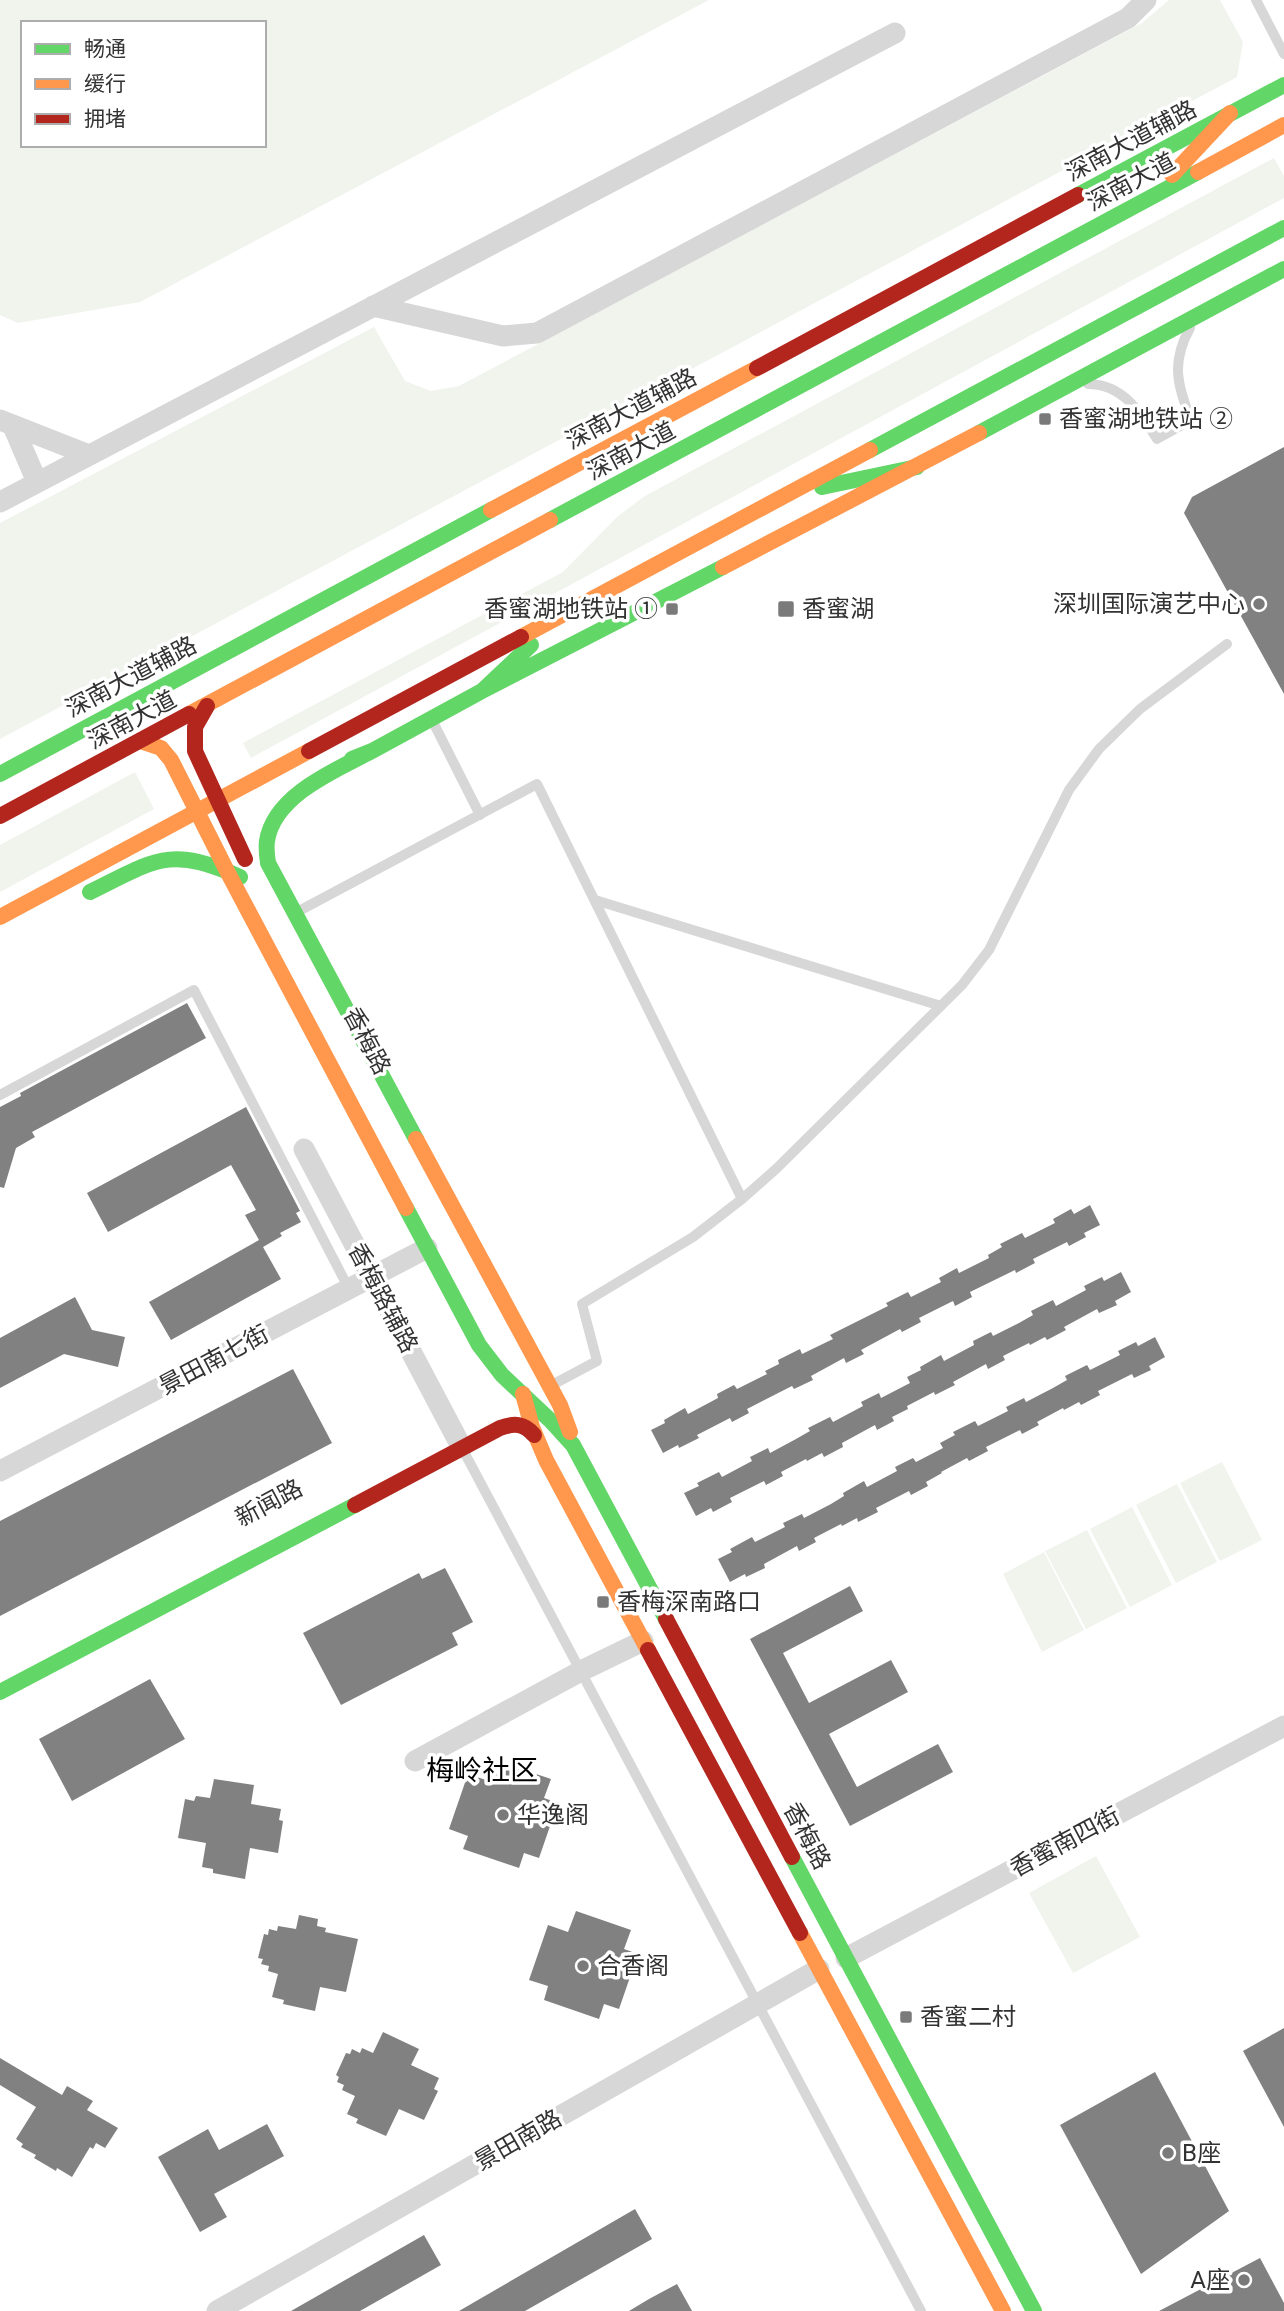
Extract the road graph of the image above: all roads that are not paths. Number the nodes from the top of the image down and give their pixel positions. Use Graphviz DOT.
graph roads {
  1 [pos="1146,0"];
  2 [pos="1256,0"];
  3 [pos="895,33"];
  4 [pos="1284,54"];
  5 [pos="1284,85"];
  6 [pos="1230,113"];
  7 [pos="1284,125"];
  8 [pos="1153,196"];
  9 [pos="1284,228"];
  10 [pos="1284,269"];
  11 [pos="373,306"];
  12 [pos="1202,314"];
  13 [pos="1062,389"];
  14 [pos="7,423"];
  15 [pos="89,455"];
  16 [pos="917,467"];
  17 [pos="37,482"];
  18 [pos="785,495"];
  19 [pos="0,502"];
  20 [pos="563,614"];
  21 [pos="1227,644"];
  22 [pos="482,691"];
  23 [pos="207,706"];
  24 [pos="431,719"];
  25 [pos="140,741"];
  26 [pos="372,751"];
  27 [pos="0,774"];
  28 [pos="260,777"];
  29 [pos="218,800"];
  30 [pos="196,811"];
  31 [pos="480,815"];
  32 [pos="0,816"];
  33 [pos="227,871"];
  34 [pos="75,900"];
  35 [pos="595,900"];
  36 [pos="294,913"];
  37 [pos="0,917"];
  38 [pos="942,1006"];
  39 [pos="0,1095"];
  40 [pos="304,1149"];
  41 [pos="742,1199"];
  42 [pos="428,1248"];
  43 [pos="372,1278"];
  44 [pos="349,1289"];
  45 [pos="512,1361"];
  46 [pos="550,1386"];
  47 [pos="518,1398"];
  48 [pos="500,1428"];
  49 [pos="534,1435"];
  50 [pos="455,1436"];
  51 [pos="573,1445"];
  52 [pos="0,1471"];
  53 [pos="643,1640"];
  54 [pos="581,1671"];
  55 [pos="0,1692"];
  56 [pos="1284,1726"];
  57 [pos="415,1761"];
  58 [pos="846,1958"];
  59 [pos="820,1969"];
  60 [pos="758,2004"];
  61 [pos="217,2311"];
  62 [pos="921,2311"];
  63 [pos="1003,2311"];
  64 [pos="1034,2311"];
  1 -- 11 [label="street"];
  2 -- 4 [label="lane"];
  3 -- 11 [label="street"];
  5 -- 6 [label="main road, 深南大道辅路"];
  6 -- 8 [label="main road"];
  6 -- 27 [label="main road, 深南大道辅路"];
  7 -- 8 [label="main road, 深南大道"];
  8 -- 23 [label="main road, 深南大道"];
  9 -- 18 [label="main road"];
  10 -- 12 [label="main road"];
  11 -- 15 [label="street"];
  12 -- 13 [label="main road"];
  12 -- 13 [label="lane"];
  13 -- 16 [label="main road"];
  14 -- 15 [label="street"];
  14 -- 17 [label="street"];
  15 -- 17 [label="street"];
  16 -- 18 [label="main road"];
  16 -- 22 [label="main road"];
  17 -- 19 [label="street"];
  18 -- 20 [label="main road"];
  20 -- 22 [label="main road"];
  20 -- 28 [label="main road"];
  21 -- 38 [label="lane"];
  22 -- 24 [label="main road"];
  23 -- 25 [label="main road, 深南大道"];
  23 -- 29 [label="main road"];
  24 -- 26 [label="main road"];
  24 -- 31 [label="lane"];
  25 -- 30 [label="main road, 香梅路"];
  25 -- 32 [label="main road, 深南大道"];
  26 -- 28 [label="main road"];
  26 -- 36 [label="main road"];
  28 -- 29 [label="main road"];
  29 -- 30 [label="main road"];
  29 -- 33 [label="main road"];
  30 -- 33 [label="main road, 香梅路"];
  30 -- 37 [label="main road"];
  31 -- 35 [label="lane"];
  31 -- 36 [label="lane"];
  33 -- 34 [label="main road"];
  33 -- 42 [label="main road, 香梅路"];
  35 -- 38 [label="lane"];
  35 -- 41 [label="lane"];
  36 -- 46 [label="main road"];
  38 -- 41 [label="lane"];
  39 -- 44 [label="lane"];
  40 -- 43 [label="street, 香梅路辅路"];
  41 -- 46 [label="lane"];
  42 -- 43 [label="street, 景田南七街"];
  42 -- 47 [label="main road, 香梅路"];
  43 -- 44 [label="street, 景田南七街"];
  43 -- 50 [label="street, 香梅路辅路"];
  44 -- 52 [label="street, 景田南七街"];
  45 -- 47 [label="main road, 香梅路"];
  46 -- 51 [label="main road"];
  47 -- 48 [label="main road, 新闻路"];
  47 -- 49 [label="main road, 香梅路"];
  47 -- 51 [label="main road, 香梅路"];
  48 -- 49 [label="main road"];
  48 -- 50 [label="main road, 新闻路"];
  49 -- 53 [label="main road, 香梅路"];
  50 -- 54 [label="lane"];
  50 -- 55 [label="main road, 新闻路"];
  51 -- 58 [label="main road, 香梅路"];
  53 -- 54 [label="street"];
  53 -- 59 [label="main road, 香梅路"];
  54 -- 57 [label="street"];
  54 -- 60 [label="lane"];
  56 -- 58 [label="street, 香蜜南四街"];
  58 -- 64 [label="main road, 香梅路"];
  59 -- 60 [label="street, 景田南路"];
  59 -- 63 [label="main road, 香梅路"];
  60 -- 61 [label="street, 景田南路"];
  60 -- 62 [label="lane"];
}
